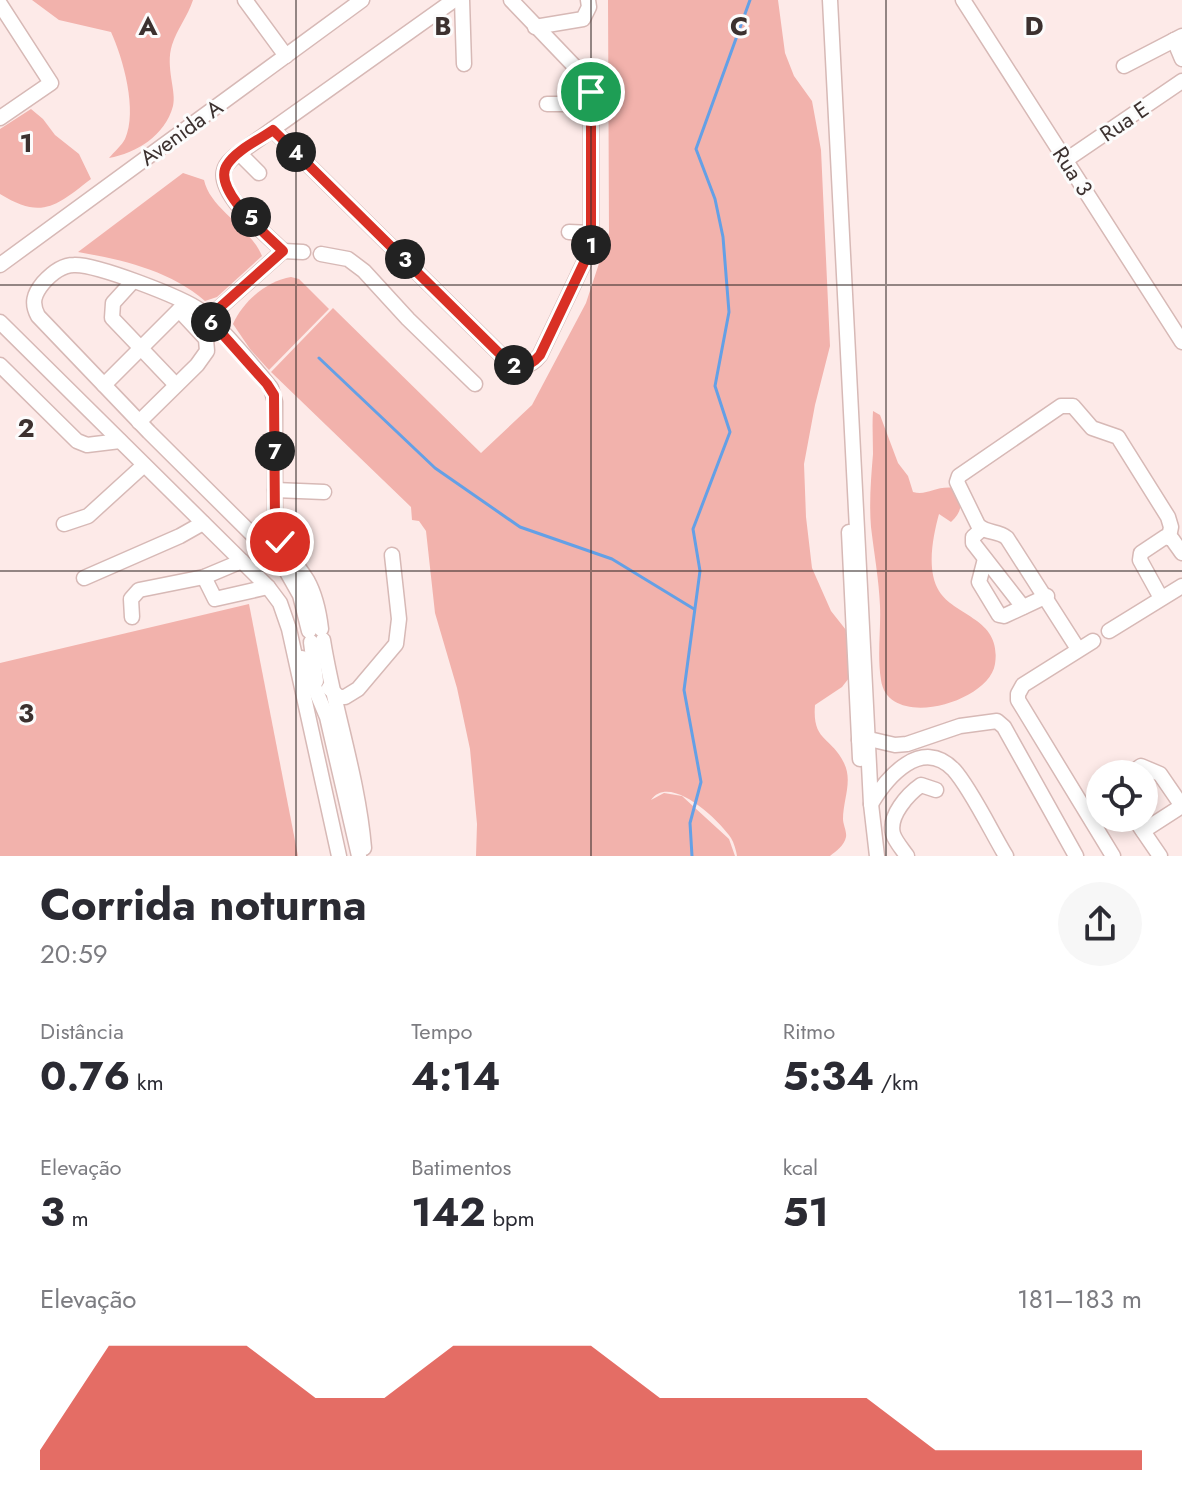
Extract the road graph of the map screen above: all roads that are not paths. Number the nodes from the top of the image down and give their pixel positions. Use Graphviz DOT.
graph roads {
  1 [pos="245,0"];
  2 [pos="362,0"];
  3 [pos="454,0"];
  4 [pos="462,0"];
  5 [pos="511,0"];
  6 [pos="588,0"];
  7 [pos="823,0"];
  8 [pos="830,0"];
  9 [pos="963,0"];
  10 [pos="0,4"];
  11 [pos="535,27"];
  12 [pos="1178,38"];
  13 [pos="286,56"];
  14 [pos="1182,59"];
  15 [pos="464,64"];
  16 [pos="1124,66"];
  17 [pos="1182,81"];
  18 [pos="547,104"];
  19 [pos="591,104"];
  20 [pos="0,118"];
  21 [pos="273,130"];
  22 [pos="239,153"];
  23 [pos="1066,160"];
  24 [pos="259,173"];
  25 [pos="569,232"];
  26 [pos="592,233"];
  27 [pos="283,251"];
  28 [pos="303,252"];
  29 [pos="321,254"];
  30 [pos="0,265"];
  31 [pos="133,281"];
  32 [pos="183,306"];
  33 [pos="208,318"];
  34 [pos="1,326"];
  35 [pos="1182,342"];
  36 [pos="140,349"];
  37 [pos="0,365"];
  38 [pos="475,384"];
  39 [pos="104,385"];
  40 [pos="176,385"];
  41 [pos="139,422"];
  42 [pos="120,441"];
  43 [pos="144,465"];
  44 [pos="324,492"];
  45 [pos="275,497"];
  46 [pos="203,523"];
  47 [pos="64,524"];
  48 [pos="246,527"];
  49 [pos="982,529"];
  50 [pos="1169,537"];
  51 [pos="1182,553"];
  52 [pos="392,555"];
  53 [pos="985,559"];
  54 [pos="242,561"];
  55 [pos="204,577"];
  56 [pos="84,578"];
  57 [pos="1182,586"];
  58 [pos="268,587"];
  59 [pos="1047,596"];
  60 [pos="1161,598"];
  61 [pos="1023,607"];
  62 [pos="132,617"];
  63 [pos="289,629"];
  64 [pos="1109,631"];
  65 [pos="316,636"];
  66 [pos="1093,641"];
  67 [pos="1078,649"];
  68 [pos="316,682"];
  69 [pos="358,689"];
  70 [pos="332,691"];
  71 [pos="307,708"];
  72 [pos="336,728"];
  73 [pos="312,731"];
  74 [pos="864,740"];
  75 [pos="1158,773"];
  76 [pos="936,790"];
  77 [pos="871,804"];
  78 [pos="1182,806"];
  79 [pos="1158,821"];
  80 [pos="1144,832"];
  81 [pos="339,856"];
  82 [pos="362,856"];
  83 [pos="869,856"];
  84 [pos="877,856"];
  85 [pos="907,856"];
  86 [pos="1006,856"];
  87 [pos="1076,856"];
  88 [pos="1113,856"];
  89 [pos="1160,856"];
  1 -- 13 [label="street"];
  2 -- 13 [label="street, Avenida A"];
  3 -- 21 [label="street"];
  4 -- 15 [label="street"];
  5 -- 11 [label="street"];
  6 -- 11 [label="street"];
  7 -- 74 [label="street"];
  8 -- 74 [label="street"];
  9 -- 23 [label="street, Rua 3"];
  10 -- 20 [label="street"];
  11 -- 19 [label="street"];
  12 -- 14 [label="street"];
  12 -- 16 [label="street"];
  13 -- 30 [label="street, Avenida A"];
  17 -- 23 [label="street, Rua E"];
  18 -- 19 [label="street"];
  19 -- 26 [label="street"];
  21 -- 22 [label="street"];
  21 -- 26 [label="street"];
  22 -- 24 [label="street"];
  22 -- 27 [label="street"];
  23 -- 35 [label="street, Rua 3"];
  25 -- 26 [label="street"];
  27 -- 28 [label="street"];
  27 -- 33 [label="street"];
  29 -- 38 [label="street"];
  31 -- 32 [label="street"];
  31 -- 36 [label="street"];
  31 -- 39 [label="street"];
  32 -- 33 [label="street"];
  32 -- 36 [label="street"];
  32 -- 40 [label="street"];
  33 -- 45 [label="street"];
  34 -- 42 [label="street"];
  36 -- 39 [label="street"];
  36 -- 40 [label="street"];
  37 -- 42 [label="street"];
  39 -- 41 [label="street"];
  40 -- 41 [label="street"];
  41 -- 48 [label="street"];
  42 -- 43 [label="street"];
  43 -- 46 [label="street"];
  43 -- 47 [label="street"];
  44 -- 45 [label="street"];
  45 -- 48 [label="street"];
  45 -- 65 [label="street"];
  46 -- 54 [label="street"];
  46 -- 56 [label="street"];
  48 -- 65 [label="street"];
  49 -- 50 [label="street"];
  49 -- 53 [label="street"];
  49 -- 59 [label="street"];
  50 -- 51 [label="street"];
  50 -- 60 [label="street"];
  52 -- 69 [label="street"];
  53 -- 61 [label="street"];
  53 -- 61 [label="street"];
  54 -- 55 [label="street"];
  54 -- 58 [label="street"];
  55 -- 58 [label="street"];
  55 -- 62 [label="street"];
  57 -- 60 [label="street"];
  58 -- 63 [label="street"];
  59 -- 61 [label="street"];
  59 -- 67 [label="street"];
  60 -- 64 [label="street"];
  63 -- 68 [label="street"];
  63 -- 71 [label="street"];
  65 -- 68 [label="street"];
  65 -- 70 [label="street"];
  66 -- 67 [label="street"];
  67 -- 88 [label="street"];
  68 -- 70 [label="street"];
  68 -- 71 [label="street"];
  68 -- 72 [label="street"];
  69 -- 70 [label="street"];
  69 -- 72 [label="street"];
  70 -- 72 [label="street"];
  71 -- 73 [label="street"];
  72 -- 73 [label="street"];
  72 -- 82 [label="street"];
  73 -- 81 [label="street"];
  74 -- 77 [label="street"];
  74 -- 83 [label="street"];
  74 -- 87 [label="street"];
  75 -- 78 [label="street"];
  76 -- 85 [label="street"];
  77 -- 84 [label="street"];
  77 -- 86 [label="street"];
  78 -- 79 [label="street"];
  80 -- 89 [label="street"];
}
